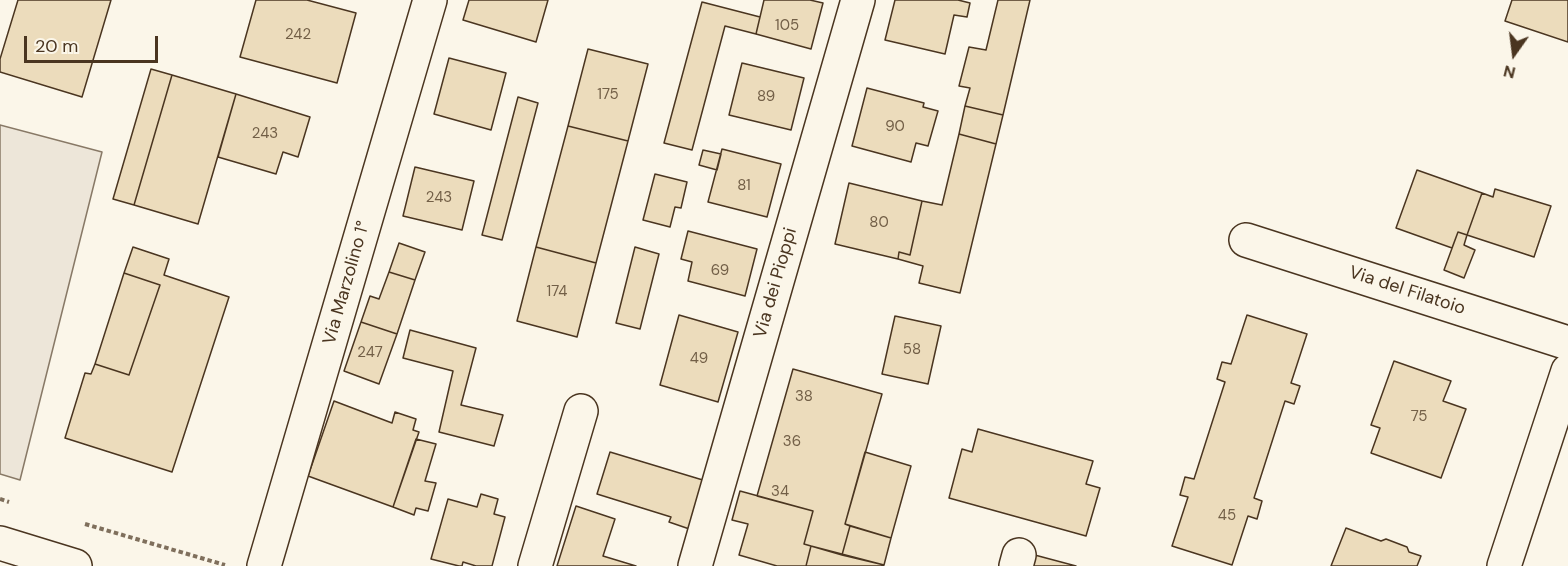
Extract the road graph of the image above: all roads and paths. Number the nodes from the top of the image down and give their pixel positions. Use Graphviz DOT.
graph roads {
  1 [pos="430,0"];
  2 [pos="858,0"];
  3 [pos="1246,240"];
  4 [pos="1568,343"];
  5 [pos="1568,371"];
  6 [pos="581,411"];
  7 [pos="0,499"];
  8 [pos="11,502"];
  9 [pos="80,522"];
  10 [pos="0,543"];
  11 [pos="75,566"];
  12 [pos="228,566"];
  13 [pos="264,566"];
  14 [pos="536,566"];
  15 [pos="695,566"];
  16 [pos="1504,566"];
  1 -- 13 [label="street, Via Marzolino 1°"];
  2 -- 15 [label="street, Via dei Pioppi"];
  3 -- 4 [label="street, Via del Filatoio"];
  5 -- 16 [label="street"];
  6 -- 14 [label="street"];
  7 -- 8 [label="path"];
  9 -- 12 [label="path"];
  10 -- 11 [label="street"];
}
